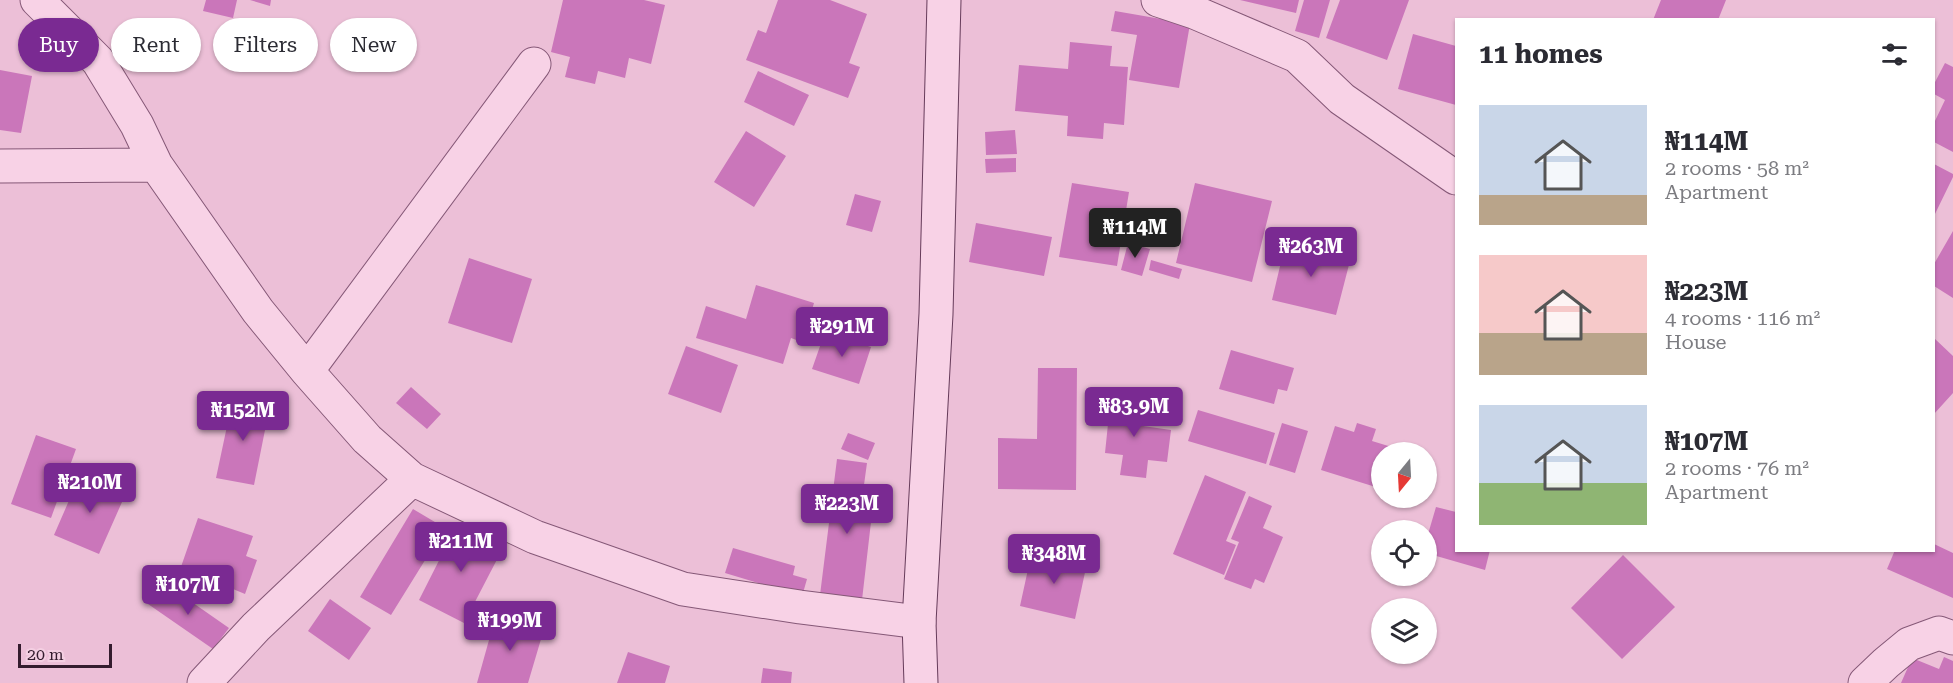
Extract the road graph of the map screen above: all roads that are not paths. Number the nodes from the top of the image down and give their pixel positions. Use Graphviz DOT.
graph roads {
  1 [pos="37,0"];
  2 [pos="944,0"];
  3 [pos="1158,0"];
  4 [pos="534,63"];
  5 [pos="156,165"];
  6 [pos="0,166"];
  7 [pos="1455,177"];
  8 [pos="307,371"];
  9 [pos="412,479"];
  10 [pos="919,622"];
  11 [pos="1953,638"];
  12 [pos="204,683"];
  13 [pos="921,683"];
  14 [pos="1865,683"];
  1 -- 5 [label="street"];
  2 -- 10 [label="street"];
  3 -- 7 [label="street"];
  4 -- 8 [label="street"];
  5 -- 6 [label="street"];
  5 -- 8 [label="street"];
  8 -- 9 [label="street"];
  9 -- 10 [label="street"];
  9 -- 12 [label="street"];
  10 -- 13 [label="street"];
  11 -- 14 [label="street"];
}
